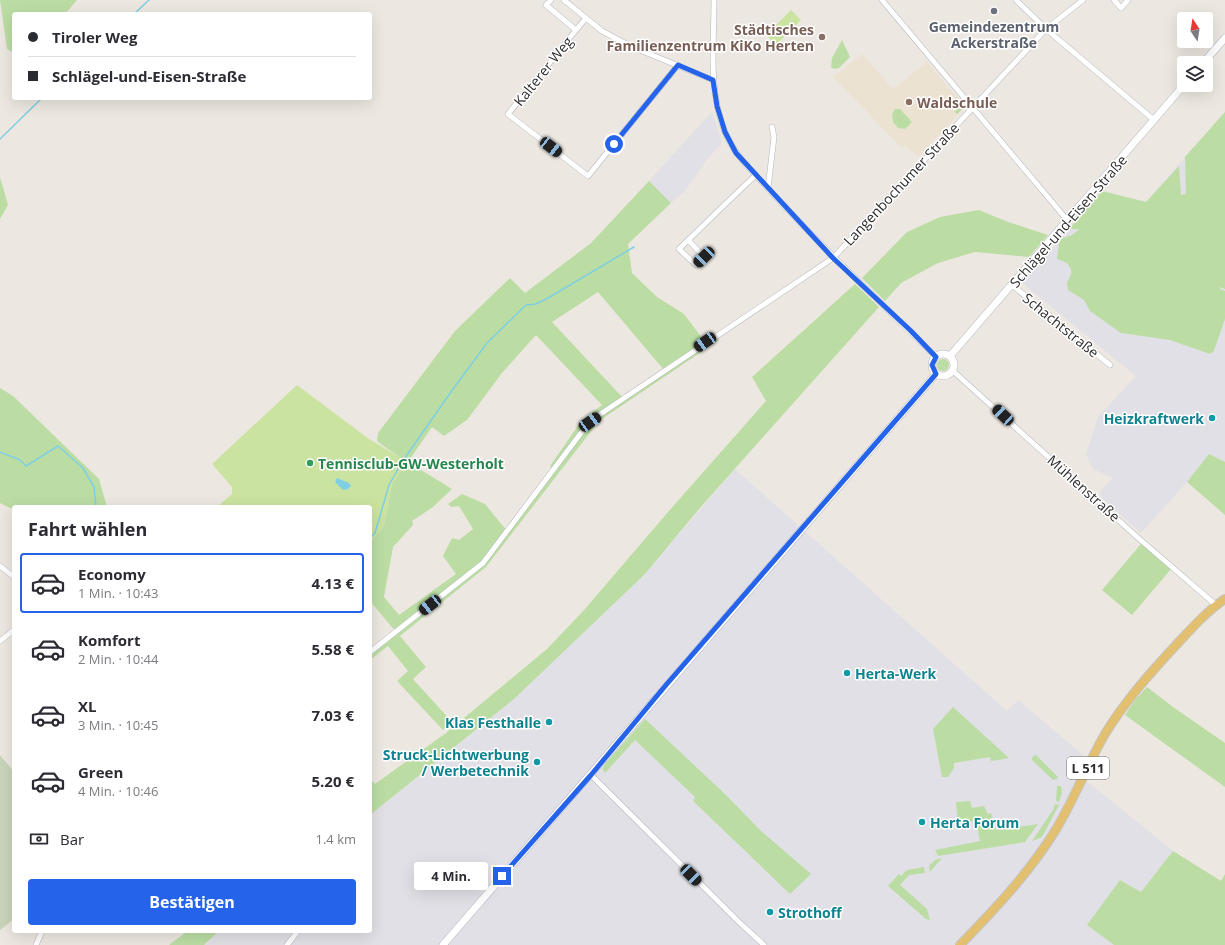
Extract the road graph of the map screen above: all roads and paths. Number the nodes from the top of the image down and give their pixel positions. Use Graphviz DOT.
graph roads {
  1 [pos="550,0"];
  2 [pos="564,0"];
  3 [pos="714,0"];
  4 [pos="882,0"];
  5 [pos="1016,0"];
  6 [pos="1083,0"];
  7 [pos="1114,0"];
  8 [pos="1128,0"];
  9 [pos="586,18"];
  10 [pos="1046,29"];
  11 [pos="576,30"];
  12 [pos="1225,38"];
  13 [pos="1209,56"];
  14 [pos="678,65"];
  15 [pos="713,80"];
  16 [pos="1178,92"];
  17 [pos="973,107"];
  18 [pos="1154,120"];
  19 [pos="772,127"];
  20 [pos="756,175"];
  21 [pos="768,188"];
  22 [pos="1068,221"];
  23 [pos="688,240"];
  24 [pos="833,258"];
  25 [pos="1012,285"];
  26 [pos="950,356"];
  27 [pos="936,357"];
  28 [pos="1110,365"];
  29 [pos="953,371"];
  30 [pos="936,374"];
  31 [pos="0,566"];
  32 [pos="12,575"];
  33 [pos="1225,598"];
  34 [pos="1216,605"];
  35 [pos="12,632"];
  36 [pos="0,642"];
  37 [pos="372,650"];
  38 [pos="591,775"];
  39 [pos="41,933"];
  40 [pos="296,933"];
  41 [pos="36,945"];
  42 [pos="287,945"];
  43 [pos="443,945"];
  44 [pos="764,945"];
  45 [pos="960,945"];
  1 -- 11 [label="street"];
  2 -- 9 [label="street"];
  3 -- 15 [label="street"];
  4 -- 17 [label="street"];
  5 -- 10 [label="street"];
  6 -- 10 [label="street, Langenbochumer Straße"];
  7 -- 8 [label="street"];
  9 -- 11 [label="street"];
  9 -- 14 [label="street"];
  10 -- 17 [label="street, Langenbochumer Straße"];
  10 -- 18 [label="street"];
  11 -- 14 [label="street, Kalterer Weg"];
  12 -- 13 [label="street"];
  14 -- 15 [label="street"];
  15 -- 20 [label="street"];
  16 -- 18 [label="street, Schlägel-und-Eisen-Straße"];
  17 -- 22 [label="street"];
  17 -- 24 [label="street, Langenbochumer Straße"];
  18 -- 22 [label="street, Schlägel-und-Eisen-Straße"];
  19 -- 21 [label="street"];
  20 -- 21 [label="street"];
  20 -- 23 [label="street"];
  21 -- 24 [label="street"];
  22 -- 25 [label="street, Schlägel-und-Eisen-Straße"];
  23 -- 23 [label="street"];
  24 -- 27 [label="street"];
  24 -- 37 [label="street, Langenbochumer Straße"];
  25 -- 26 [label="street, Schlägel-und-Eisen-Straße"];
  25 -- 28 [label="street, Schachtstraße"];
  26 -- 27 [label="street"];
  26 -- 29 [label="street"];
  27 -- 30 [label="street"];
  29 -- 30 [label="street"];
  29 -- 34 [label="street, Mühlenstraße"];
  30 -- 38 [label="street"];
  31 -- 32 [label="street"];
  33 -- 34 [label="main road, L 511"];
  34 -- 45 [label="main road, L 511"];
  35 -- 36 [label="street"];
  38 -- 43 [label="street"];
  38 -- 44 [label="street"];
  39 -- 41 [label="street"];
  40 -- 42 [label="street"];
}
